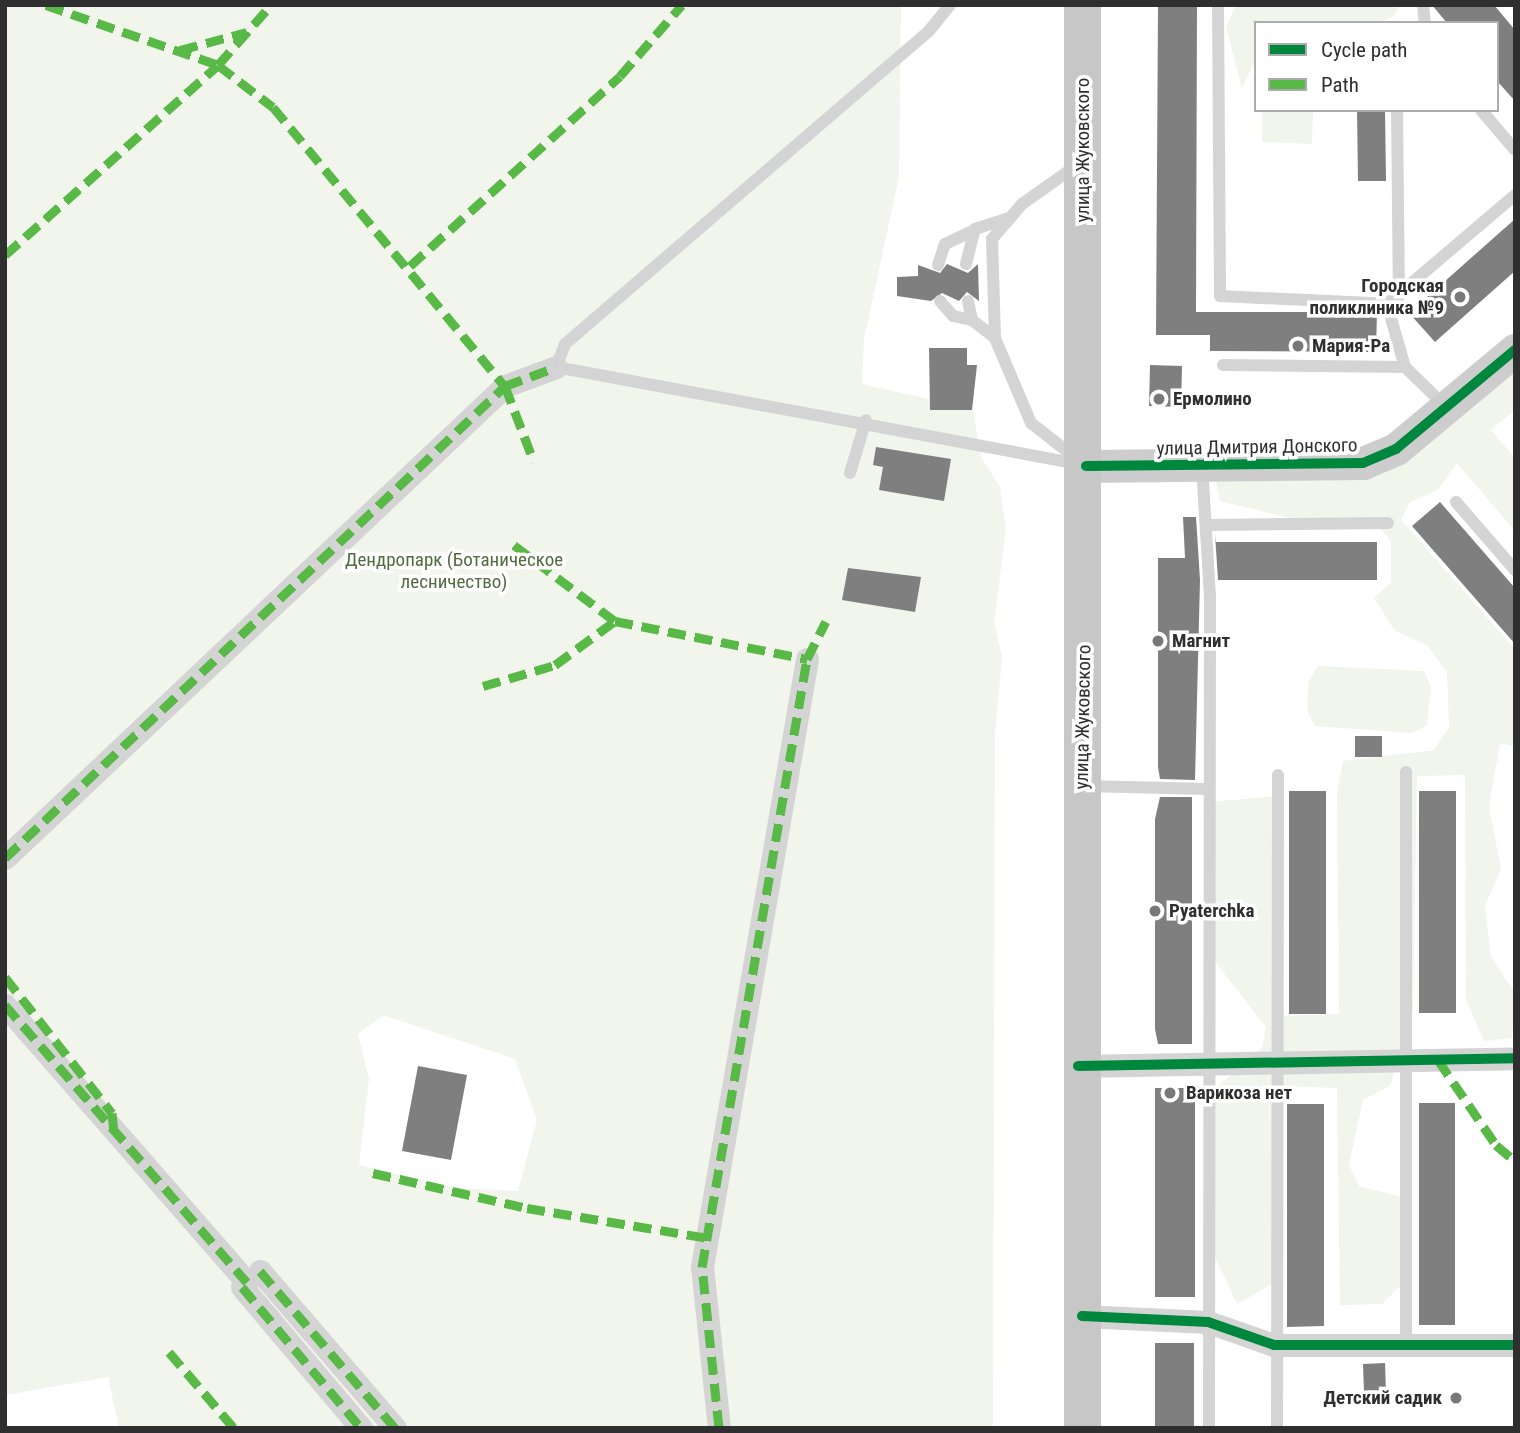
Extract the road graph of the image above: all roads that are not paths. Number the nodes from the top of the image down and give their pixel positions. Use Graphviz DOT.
graph roads {
  1 [pos="950,5"];
  2 [pos="1083,5"];
  3 [pos="1218,5"];
  4 [pos="1397,112"];
  5 [pos="1483,112"];
  6 [pos="1515,150"];
  7 [pos="1083,160"];
  8 [pos="1515,195"];
  9 [pos="1008,218"];
  10 [pos="975,229"];
  11 [pos="966,264"];
  12 [pos="938,265"];
  13 [pos="1399,297"];
  14 [pos="940,301"];
  15 [pos="968,301"];
  16 [pos="1387,304"];
  17 [pos="972,320"];
  18 [pos="995,338"];
  19 [pos="1515,350"];
  20 [pos="1223,365"];
  21 [pos="556,367"];
  22 [pos="1405,367"];
  23 [pos="1447,408"];
  24 [pos="866,420"];
  25 [pos="1086,466"];
  26 [pos="1202,466"];
  27 [pos="850,473"];
  28 [pos="1456,502"];
  29 [pos="1388,523"];
  30 [pos="1206,525"];
  31 [pos="1515,570"];
  32 [pos="807,659"];
  33 [pos="1405,772"];
  34 [pos="1278,775"];
  35 [pos="1082,786"];
  36 [pos="1206,789"];
  37 [pos="5,858"];
  38 [pos="5,1005"];
  39 [pos="1515,1058"];
  40 [pos="1408,1060"];
  41 [pos="1276,1062"];
  42 [pos="1205,1065"];
  43 [pos="1078,1066"];
  44 [pos="249,1280"];
  45 [pos="1082,1316"];
  46 [pos="1208,1322"];
  47 [pos="1406,1343"];
  48 [pos="1274,1345"];
  49 [pos="1515,1345"];
  50 [pos="360,1428"];
  51 [pos="395,1428"];
  52 [pos="719,1428"];
  53 [pos="1082,1428"];
  54 [pos="1209,1428"];
  55 [pos="1277,1428"];
  1 -- 21 [label="lane"];
  2 -- 7 [label="main road, улица Жуковского"];
  3 -- 16 [label="lane"];
  4 -- 13 [label="lane"];
  5 -- 6 [label="lane"];
  7 -- 9 [label="lane"];
  7 -- 25 [label="main road, улица Жуковского"];
  8 -- 13 [label="lane"];
  9 -- 10 [label="lane"];
  9 -- 18 [label="lane"];
  10 -- 11 [label="lane"];
  10 -- 12 [label="lane"];
  13 -- 16 [label="lane"];
  14 -- 17 [label="lane"];
  15 -- 17 [label="lane"];
  16 -- 22 [label="lane"];
  17 -- 18 [label="lane"];
  18 -- 25 [label="lane"];
  19 -- 23 [label="street, улица Дмитрия Донского"];
  20 -- 22 [label="lane"];
  21 -- 24 [label="lane"];
  21 -- 37 [label="street"];
  22 -- 23 [label="lane"];
  23 -- 26 [label="street, улица Дмитрия Донского"];
  24 -- 25 [label="lane"];
  24 -- 27 [label="lane"];
  25 -- 26 [label="street, улица Дмитрия Донского"];
  25 -- 35 [label="main road, улица Жуковского"];
  26 -- 30 [label="lane"];
  28 -- 31 [label="lane"];
  29 -- 30 [label="lane"];
  30 -- 36 [label="lane"];
  32 -- 52 [label="street"];
  33 -- 40 [label="lane"];
  34 -- 41 [label="lane"];
  35 -- 36 [label="lane"];
  35 -- 43 [label="main road, улица Жуковского"];
  36 -- 42 [label="lane"];
  38 -- 44 [label="street"];
  39 -- 40 [label="street"];
  40 -- 41 [label="street"];
  40 -- 47 [label="lane"];
  41 -- 42 [label="street"];
  41 -- 48 [label="lane"];
  42 -- 43 [label="street"];
  42 -- 46 [label="lane"];
  43 -- 45 [label="main road, улица Жуковского"];
  44 -- 50 [label="street"];
  44 -- 51 [label="street"];
  45 -- 46 [label="street"];
  45 -- 53 [label="main road, улица Жуковского"];
  46 -- 48 [label="street"];
  46 -- 54 [label="lane"];
  47 -- 48 [label="street"];
  47 -- 49 [label="street"];
  48 -- 55 [label="lane"];
}
